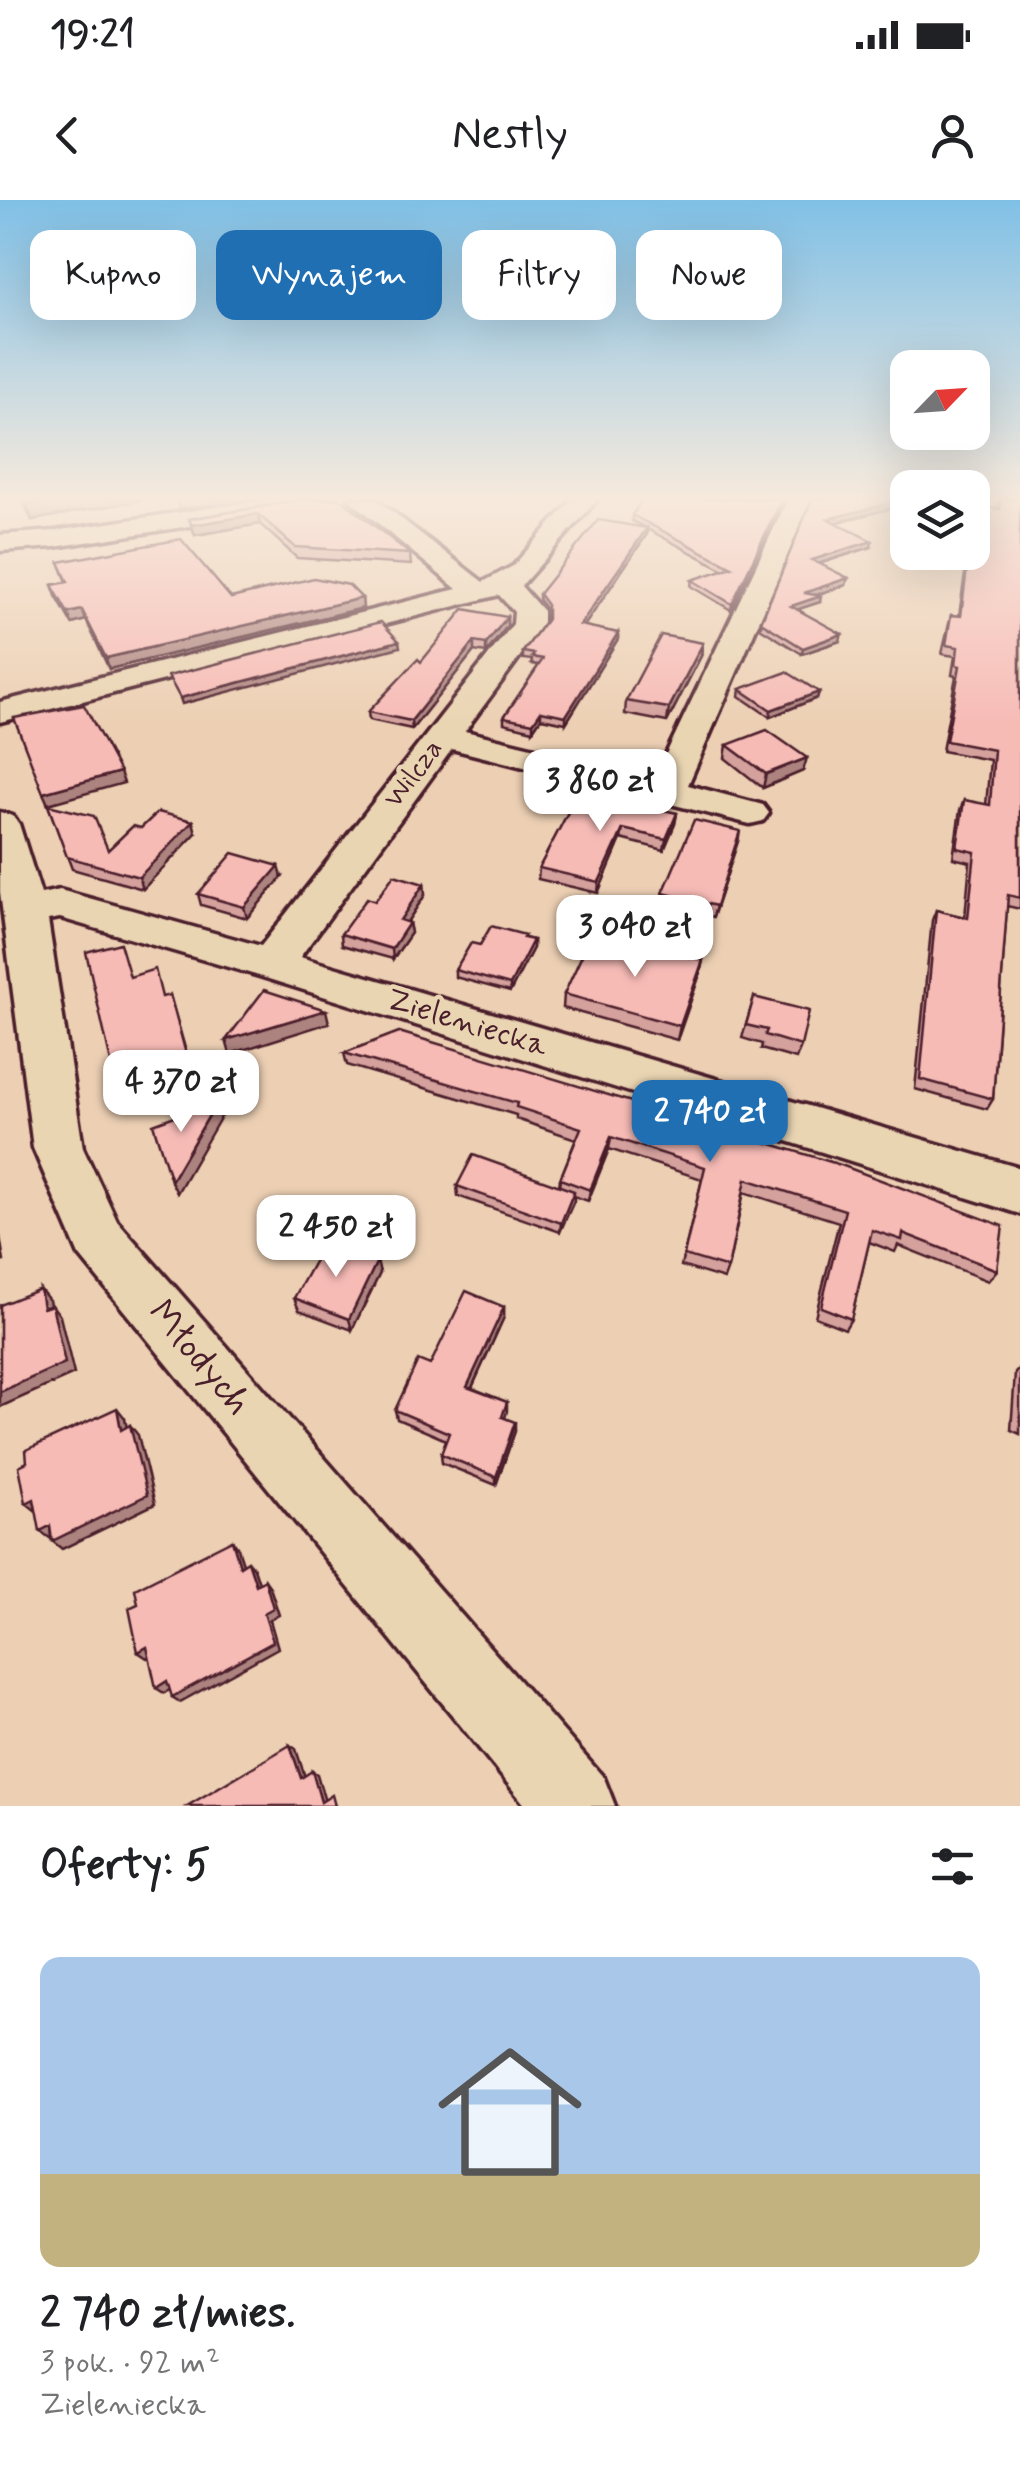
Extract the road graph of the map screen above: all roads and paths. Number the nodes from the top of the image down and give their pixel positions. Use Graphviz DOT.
graph roads {
  1 [pos="470,574"];
  2 [pos="519,574"];
  3 [pos="766,574"];
  4 [pos="491,588"];
  5 [pos="0,712"];
  6 [pos="443,736"];
  7 [pos="666,791"];
  8 [pos="750,813"];
  9 [pos="0,824"];
  10 [pos="26,911"];
  11 [pos="271,964"];
  12 [pos="1020,1191"];
  13 [pos="576,1806"];
  1 -- 4 [label="street, Wilcza"];
  2 -- 4 [label="street"];
  3 -- 7 [label="street"];
  4 -- 5 [label="street"];
  4 -- 6 [label="street, Wilcza"];
  6 -- 7 [label="street"];
  6 -- 11 [label="street, Wilcza"];
  7 -- 8 [label="street"];
  9 -- 10 [label="street, Młodych"];
  10 -- 11 [label="street, Zieleniecka"];
  10 -- 13 [label="street, Młodych"];
  11 -- 12 [label="street, Zieleniecka"];
}
